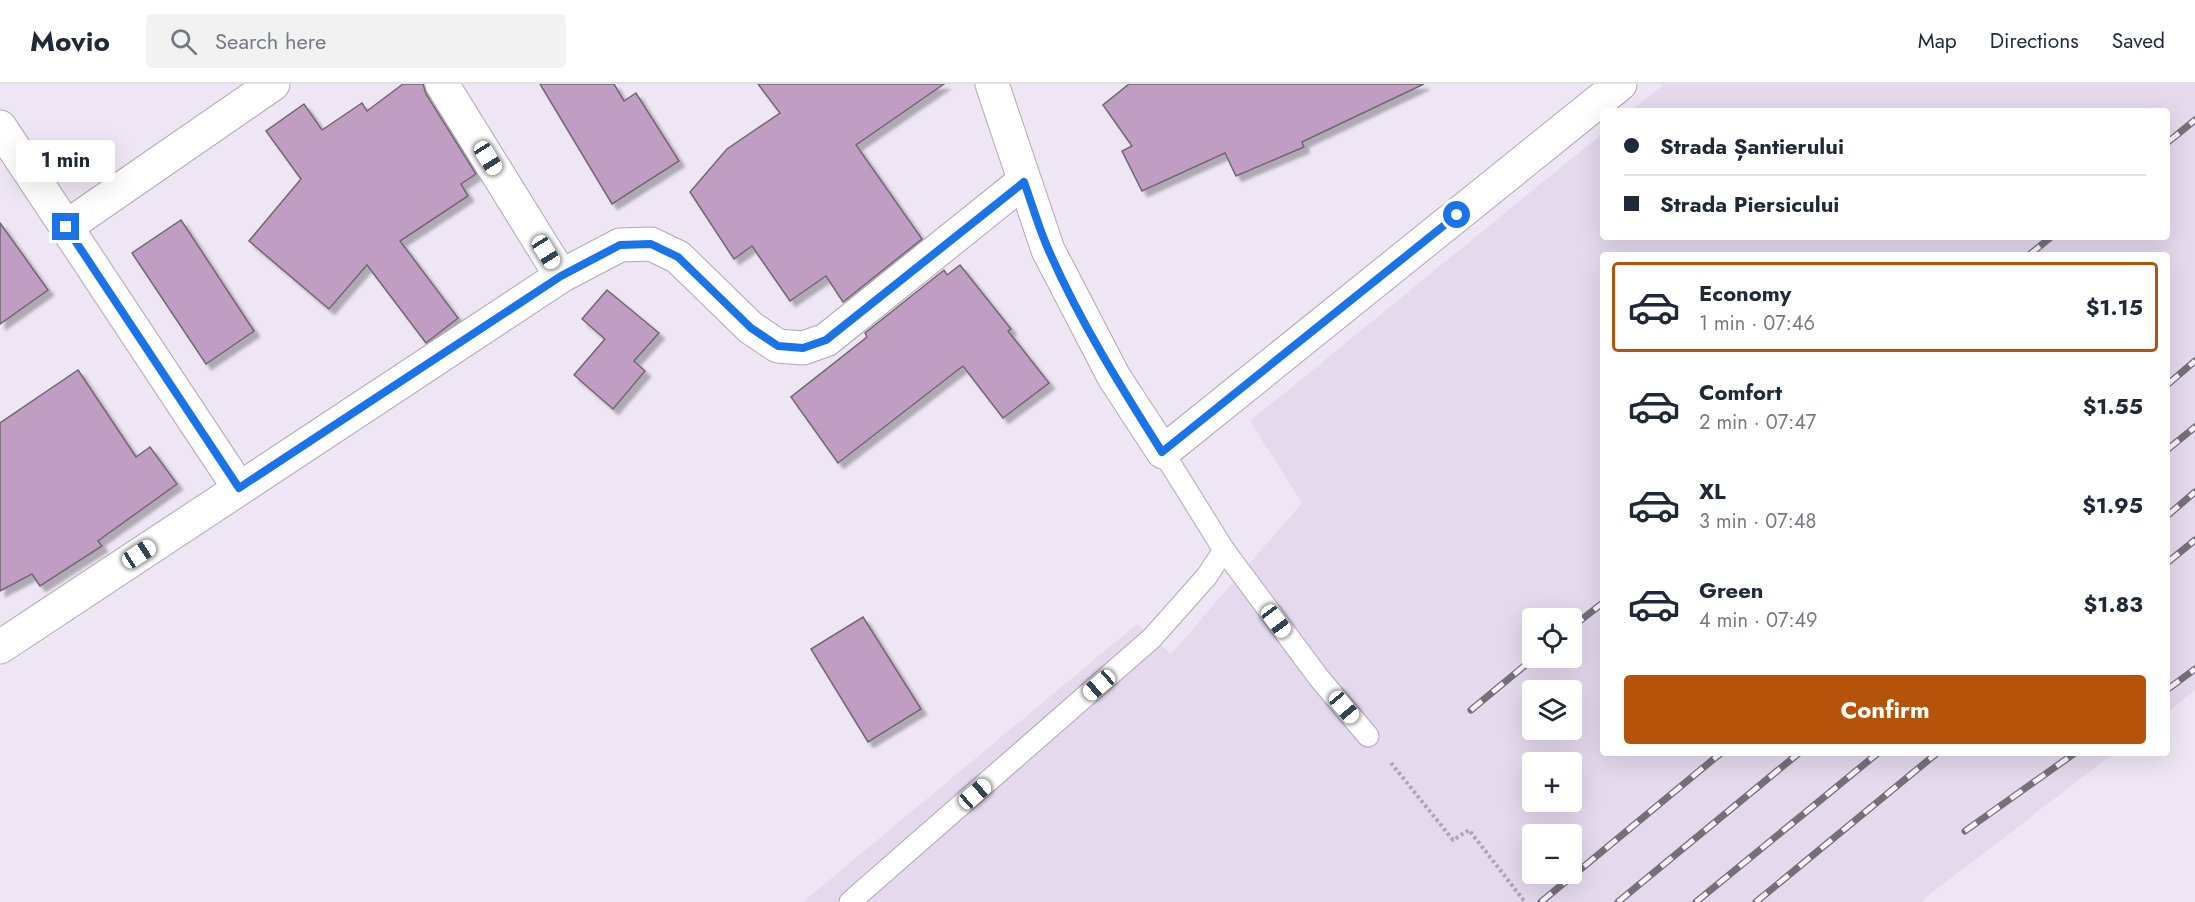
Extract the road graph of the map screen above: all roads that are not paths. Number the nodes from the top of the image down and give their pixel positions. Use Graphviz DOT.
graph roads {
  1 [pos="273,84"];
  2 [pos="442,84"];
  3 [pos="992,84"];
  4 [pos="1620,84"];
  5 [pos="0,127"];
  6 [pos="1024,182"];
  7 [pos="66,227"];
  8 [pos="561,276"];
  9 [pos="1162,452"];
  10 [pos="239,488"];
  11 [pos="1224,550"];
  12 [pos="0,647"];
  13 [pos="1368,736"];
  14 [pos="850,902"];
  1 -- 7 [label="street"];
  2 -- 8 [label="street"];
  3 -- 6 [label="street"];
  4 -- 9 [label="street"];
  5 -- 7 [label="street"];
  6 -- 8 [label="street"];
  6 -- 9 [label="street"];
  7 -- 10 [label="street"];
  8 -- 10 [label="street"];
  9 -- 11 [label="lane"];
  10 -- 12 [label="street"];
  11 -- 13 [label="lane"];
  11 -- 14 [label="lane"];
}
